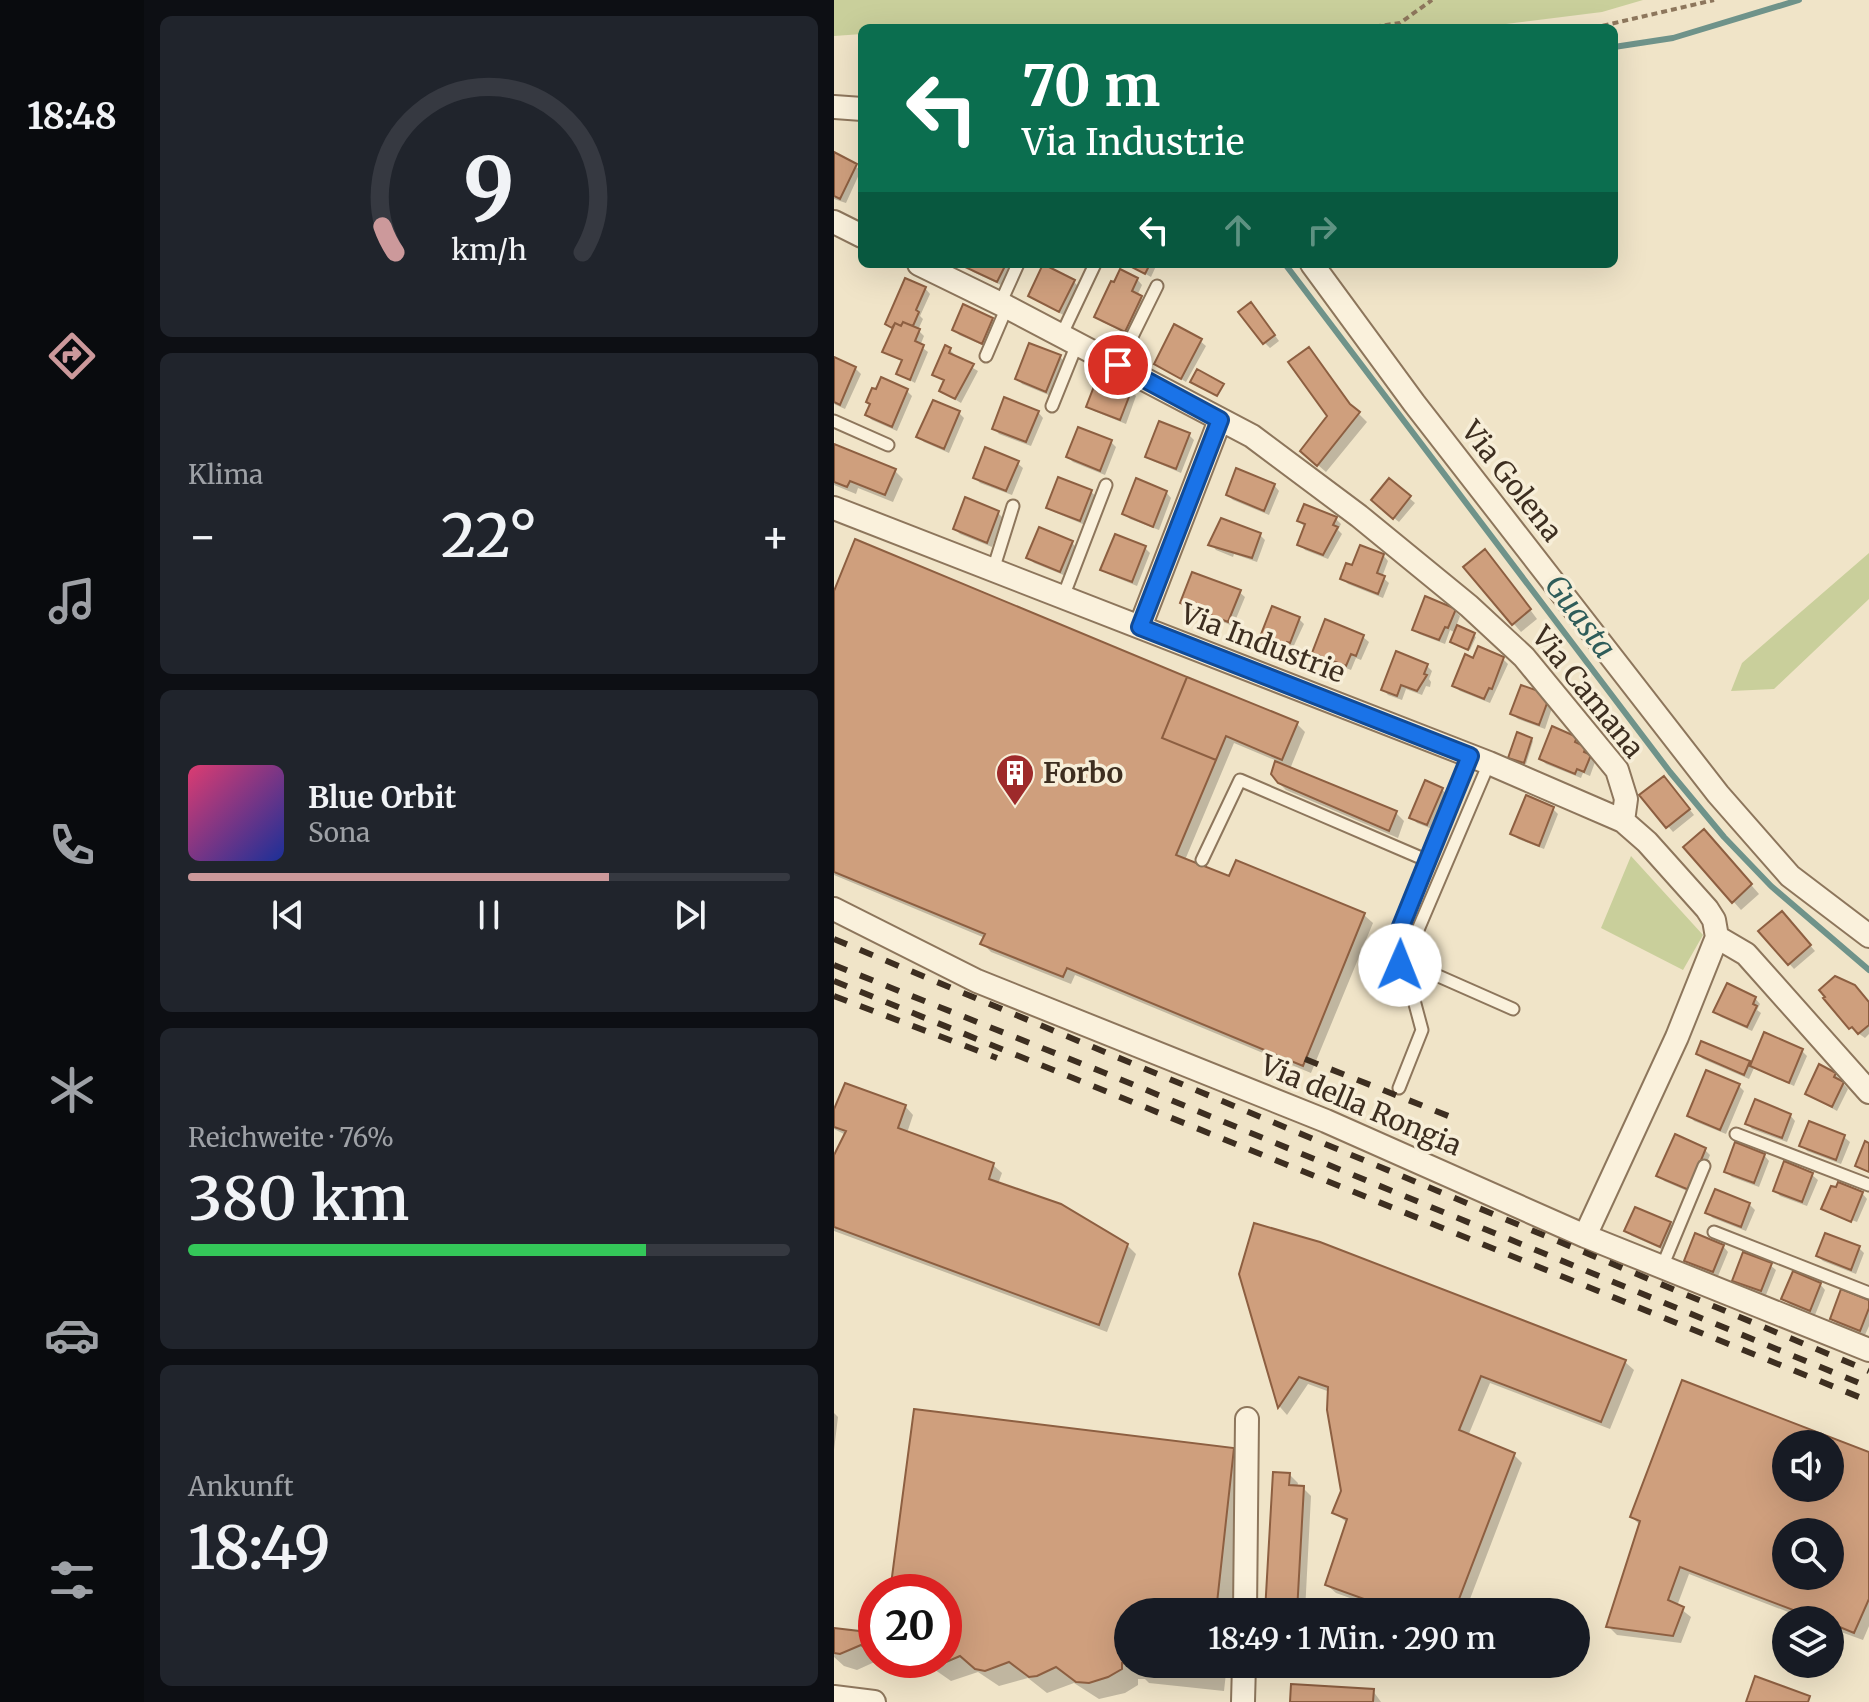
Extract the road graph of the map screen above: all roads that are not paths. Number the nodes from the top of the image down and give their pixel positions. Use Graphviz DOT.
graph roads {
  1 [pos="834,107"];
  2 [pos="858,109"];
  3 [pos="834,222"];
  4 [pos="858,234"];
  5 [pos="927,268"];
  6 [pos="1017,268"];
  7 [pos="1094,268"];
  8 [pos="1315,268"];
  9 [pos="1157,286"];
  10 [pos="1004,306"];
  11 [pos="1069,340"];
  12 [pos="986,356"];
  13 [pos="1118,365"];
  14 [pos="1052,406"];
  15 [pos="1220,420"];
  16 [pos="834,421"];
  17 [pos="888,445"];
  18 [pos="1106,485"];
  19 [pos="1013,506"];
  20 [pos="834,508"];
  21 [pos="993,570"];
  22 [pos="1063,597"];
  23 [pos="1140,627"];
  24 [pos="1480,760"];
  25 [pos="1623,821"];
  26 [pos="1202,860"];
  27 [pos="1426,860"];
  28 [pos="834,909"];
  29 [pos="1869,936"];
  30 [pos="1717,937"];
  31 [pos="1513,1009"];
  32 [pos="1399,1088"];
  33 [pos="1869,1092"];
  34 [pos="1736,1134"];
  35 [pos="1704,1166"];
  36 [pos="1869,1185"];
  37 [pos="1714,1232"];
  38 [pos="1585,1236"];
  39 [pos="1662,1267"];
  40 [pos="1869,1293"];
  41 [pos="1869,1350"];
  42 [pos="1247,1419"];
  43 [pos="1245,1598"];
  44 [pos="1244,1678"];
  45 [pos="834,1697"];
  46 [pos="874,1702"];
  47 [pos="1243,1702"];
  1 -- 2 [label="street"];
  3 -- 4 [label="street"];
  5 -- 10 [label="street, Via Camana"];
  6 -- 10 [label="lane"];
  7 -- 11 [label="lane"];
  8 -- 29 [label="street, Via Golena"];
  9 -- 13 [label="lane"];
  10 -- 11 [label="street, Via Camana"];
  10 -- 12 [label="lane"];
  11 -- 13 [label="street, Via Camana"];
  11 -- 14 [label="lane"];
  13 -- 15 [label="street, Via Camana"];
  15 -- 23 [label="street"];
  15 -- 25 [label="street, Via Camana"];
  16 -- 17 [label="lane"];
  18 -- 22 [label="lane"];
  19 -- 21 [label="lane"];
  20 -- 21 [label="street, Via Industrie"];
  21 -- 22 [label="street, Via Industrie"];
  22 -- 23 [label="street, Via Industrie"];
  23 -- 24 [label="street, Via Industrie"];
  24 -- 25 [label="street, Via Industrie"];
  24 -- 27 [label="lane"];
  24 -- 31 [label="lane"];
  25 -- 30 [label="street"];
  26 -- 27 [label="lane"];
  27 -- 32 [label="lane"];
  28 -- 38 [label="street, Via della Rongia"];
  30 -- 33 [label="street"];
  30 -- 38 [label="street"];
  34 -- 36 [label="lane"];
  35 -- 39 [label="lane"];
  37 -- 40 [label="lane"];
  38 -- 39 [label="street, Via della Rongia"];
  39 -- 41 [label="street, Via della Rongia"];
  42 -- 43 [label="street"];
  44 -- 47 [label="street"];
  45 -- 46 [label="street"];
}
